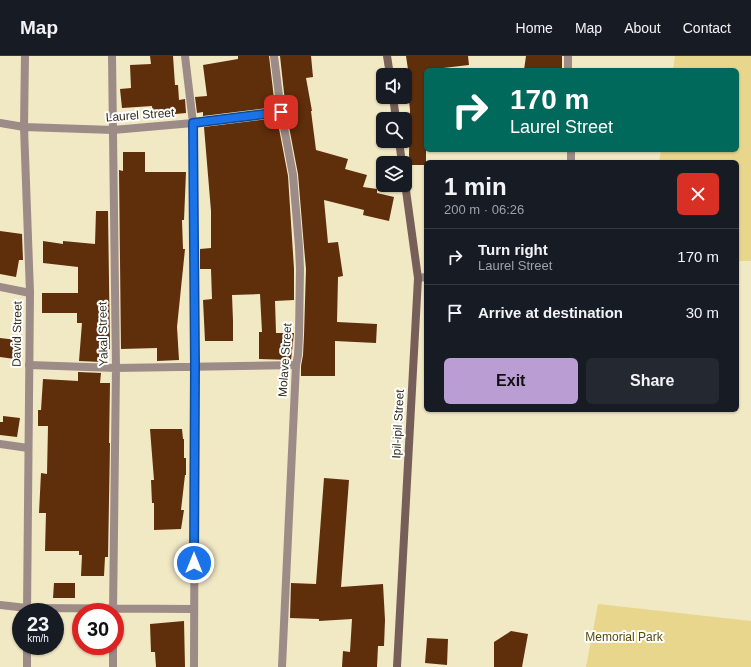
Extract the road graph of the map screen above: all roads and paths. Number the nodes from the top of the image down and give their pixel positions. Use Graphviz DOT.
graph roads {
  1 [pos="25,56"];
  2 [pos="112,56"];
  3 [pos="185,56"];
  4 [pos="274,56"];
  5 [pos="387,56"];
  6 [pos="568,56"];
  7 [pos="389,68"];
  8 [pos="568,68"];
  9 [pos="281,112"];
  10 [pos="0,123"];
  11 [pos="193,123"];
  12 [pos="24,127"];
  13 [pos="112,130"];
  14 [pos="407,192"];
  15 [pos="422,278"];
  16 [pos="0,287"];
  17 [pos="30,293"];
  18 [pos="29,365"];
  19 [pos="296,365"];
  20 [pos="195,366"];
  21 [pos="116,368"];
  22 [pos="0,444"];
  23 [pos="28,448"];
  24 [pos="27,603"];
  25 [pos="113,603"];
  26 [pos="0,605"];
  27 [pos="12,607"];
  28 [pos="194,609"];
  29 [pos="124,610"];
  30 [pos="27,655"];
  31 [pos="113,655"];
  32 [pos="27,667"];
  33 [pos="113,667"];
  34 [pos="194,667"];
  35 [pos="282,667"];
  36 [pos="397,667"];
  1 -- 12 [label="street, David Street"];
  2 -- 13 [label="street, Yakal Street"];
  3 -- 11 [label="street"];
  4 -- 9 [label="street, Molave Street"];
  5 -- 7 [label="main road"];
  6 -- 8 [label="street"];
  9 -- 11 [label="street, Laurel Street"];
  9 -- 19 [label="street, Molave Street"];
  10 -- 12 [label="street, Laurel Street"];
  11 -- 13 [label="street, Laurel Street"];
  11 -- 20 [label="street"];
  12 -- 13 [label="street, Laurel Street"];
  12 -- 17 [label="street, David Street"];
  13 -- 21 [label="street, Yakal Street"];
  14 -- 15 [label="main road, Ipil-ipil Street"];
  15 -- 36 [label="main road, Ipil-ipil Street"];
  16 -- 17 [label="street"];
  17 -- 18 [label="street, David Street"];
  18 -- 21 [label="street"];
  18 -- 23 [label="street, David Street"];
  19 -- 20 [label="street"];
  19 -- 35 [label="street, Molave Street"];
  20 -- 21 [label="street"];
  20 -- 28 [label="street"];
  21 -- 25 [label="street, Yakal Street"];
  22 -- 23 [label="street"];
  23 -- 24 [label="street, David Street"];
  26 -- 27 [label="street"];
  28 -- 29 [label="street"];
  28 -- 34 [label="street"];
  30 -- 32 [label="street"];
  31 -- 33 [label="street"];
}
